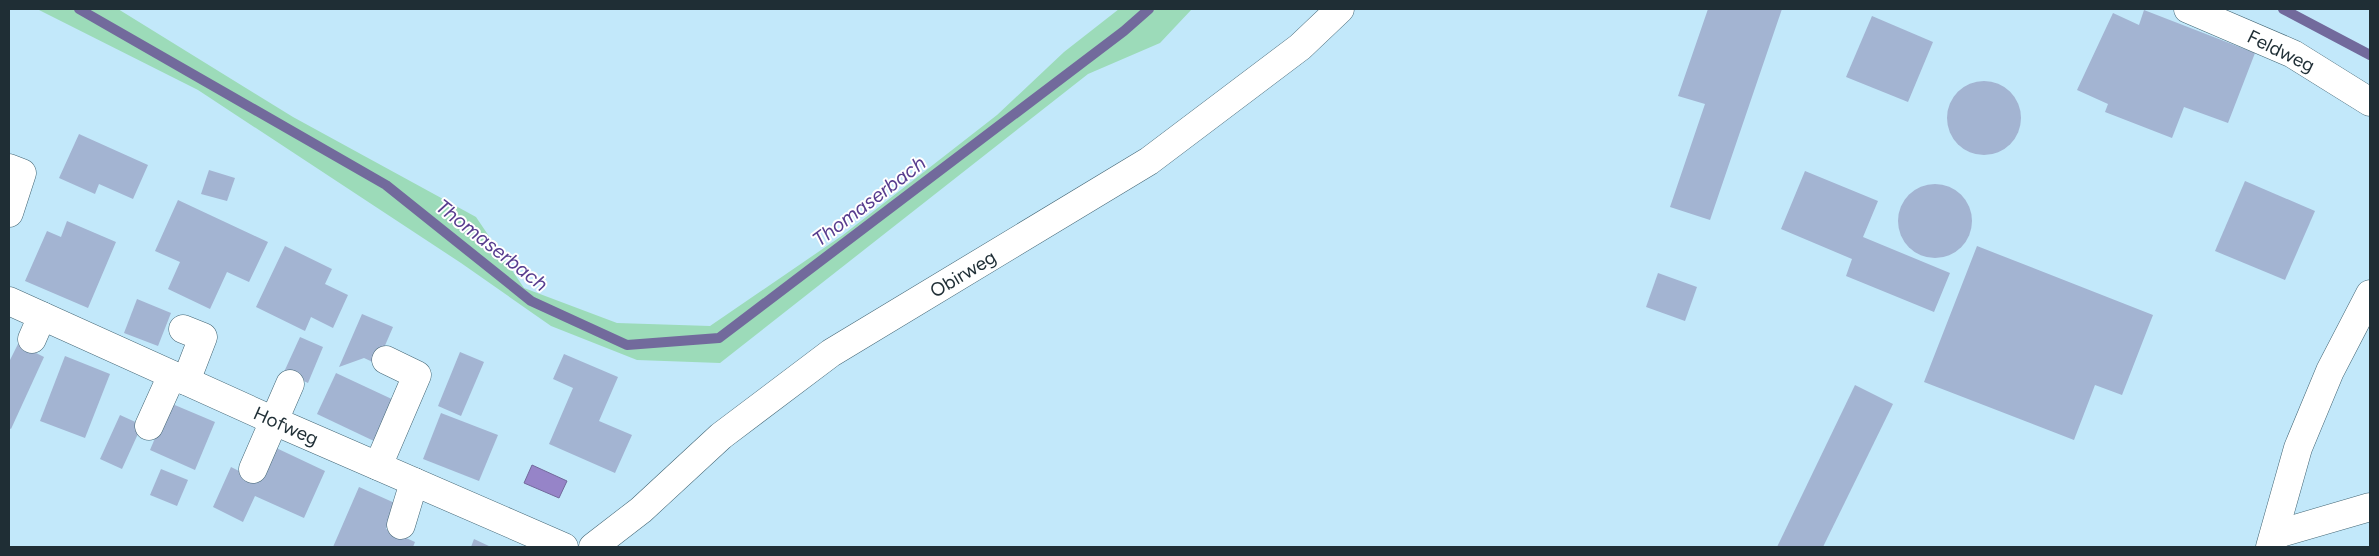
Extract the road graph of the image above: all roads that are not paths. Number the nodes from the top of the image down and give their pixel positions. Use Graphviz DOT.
graph roads {
  1 [pos="1340,9"];
  2 [pos="2188,9"];
  3 [pos="2370,102"];
  4 [pos="9,168"];
  5 [pos="9,213"];
  6 [pos="2370,294"];
  7 [pos="9,301"];
  8 [pos="183,329"];
  9 [pos="386,360"];
  10 [pos="179,378"];
  11 [pos="290,384"];
  12 [pos="274,420"];
  13 [pos="149,426"];
  14 [pos="378,466"];
  15 [pos="253,468"];
  16 [pos="414,482"];
  17 [pos="2370,507"];
  18 [pos="401,524"];
  19 [pos="2272,541"];
  20 [pos="564,547"];
  21 [pos="593,547"];
  1 -- 21 [label="street, Obirweg"];
  2 -- 3 [label="street, Feldweg"];
  4 -- 5 [label="street"];
  6 -- 19 [label="street"];
  7 -- 10 [label="street, Hofweg"];
  8 -- 10 [label="street"];
  9 -- 14 [label="street"];
  10 -- 12 [label="street, Hofweg"];
  10 -- 13 [label="street"];
  11 -- 12 [label="street"];
  12 -- 14 [label="street, Hofweg"];
  12 -- 15 [label="street"];
  14 -- 16 [label="street, Hofweg"];
  16 -- 18 [label="street"];
  16 -- 20 [label="street, Hofweg"];
  17 -- 19 [label="street"];
}
